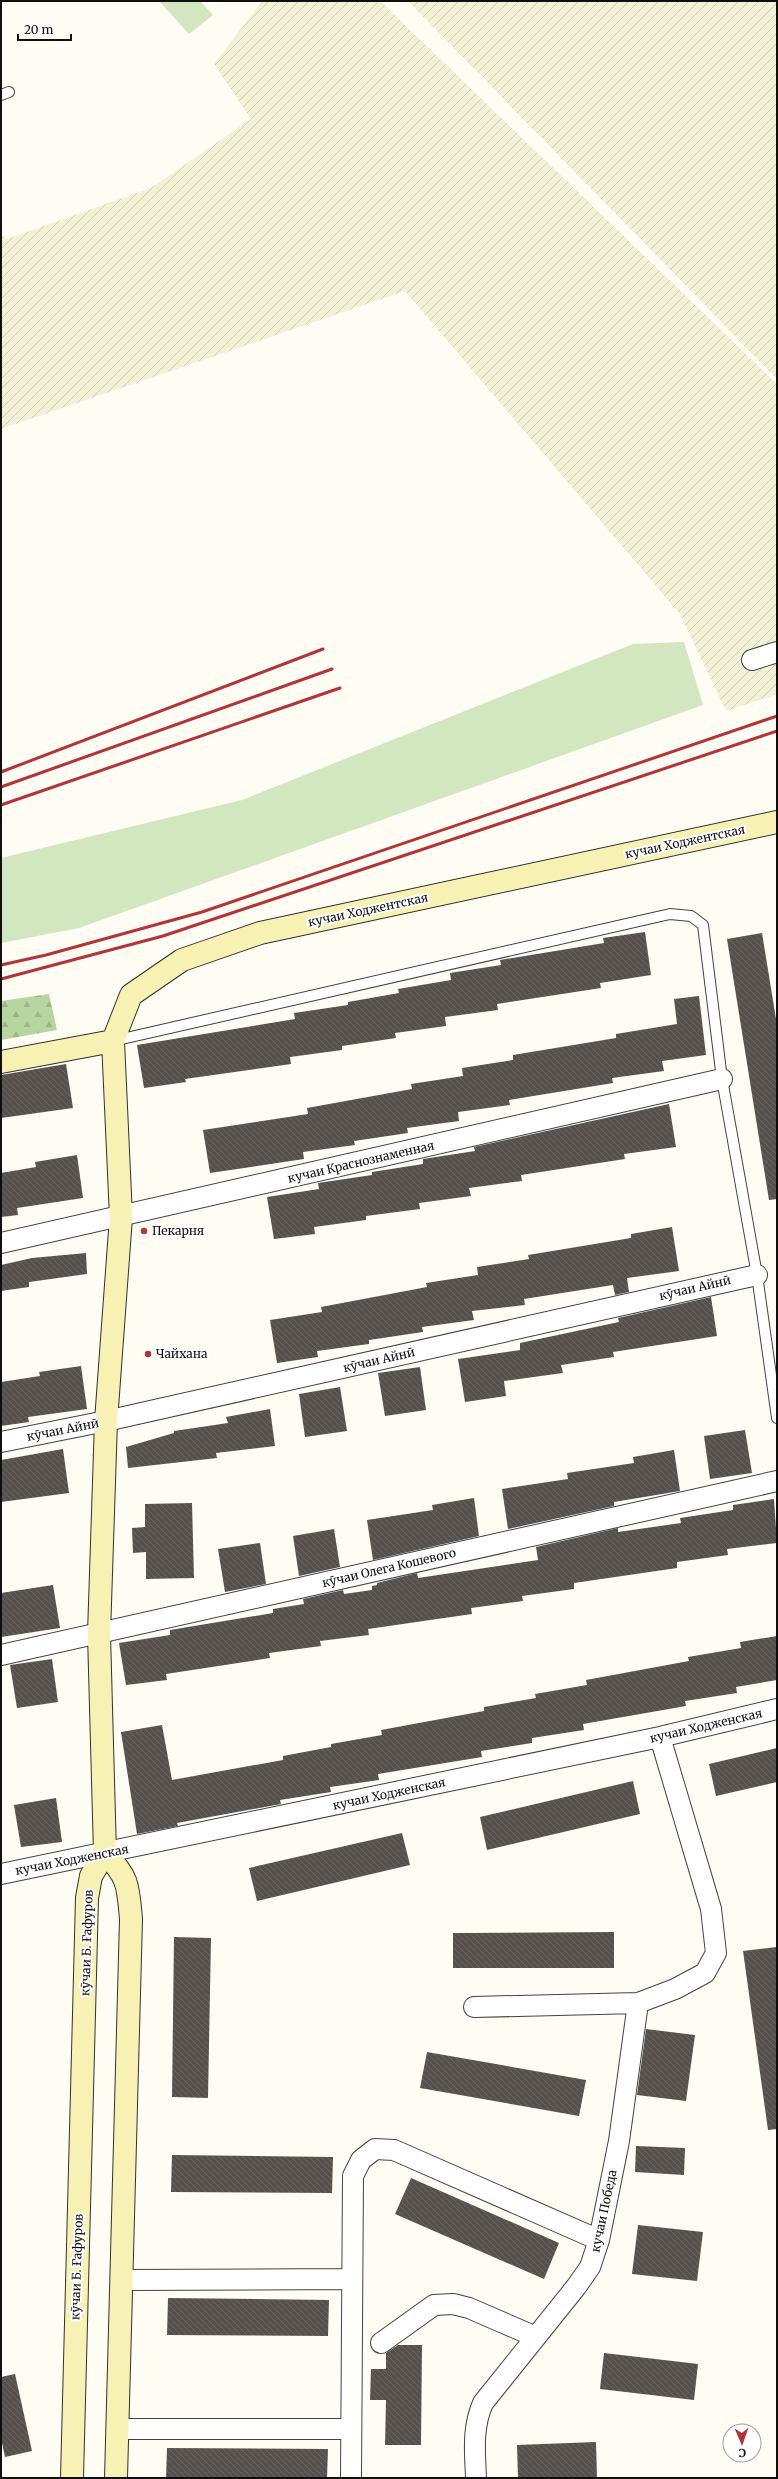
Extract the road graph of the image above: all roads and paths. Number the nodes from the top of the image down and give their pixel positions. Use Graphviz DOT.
graph roads {
  1 [pos="777,652"];
  2 [pos="752,660"];
  3 [pos="777,822"];
  4 [pos="113,1041"];
  5 [pos="1,1062"];
  6 [pos="722,1079"];
  7 [pos="121,1217"];
  8 [pos="1,1243"];
  9 [pos="757,1274"];
  10 [pos="777,1418"];
  11 [pos="106,1421"];
  12 [pos="1,1442"];
  13 [pos="777,1481"];
  14 [pos="99,1634"];
  15 [pos="1,1655"];
  16 [pos="777,1710"];
  17 [pos="660,1737"];
  18 [pos="105,1853"];
  19 [pos="1,1874"];
  20 [pos="638,2003"];
  21 [pos="474,2007"];
  22 [pos="599,2240"];
  23 [pos="352,2279"];
  24 [pos="120,2280"];
  25 [pos="536,2337"];
  26 [pos="381,2343"];
  27 [pos="351,2429"];
  28 [pos="117,2430"];
  29 [pos="72,2478"];
  30 [pos="116,2478"];
  31 [pos="351,2478"];
  32 [pos="476,2478"];
  1 -- 2 [label="street"];
  3 -- 4 [label="main road, кучаи Ходжентская"];
  4 -- 5 [label="main road"];
  4 -- 6 [label="lane"];
  4 -- 7 [label="main road"];
  6 -- 7 [label="street, кучаи Краснознаменная"];
  6 -- 9 [label="lane"];
  7 -- 8 [label="street, кучаи Краснознаменная"];
  7 -- 11 [label="main road"];
  9 -- 10 [label="lane"];
  9 -- 11 [label="street, кӯчаи Айнӣ"];
  11 -- 12 [label="street, кӯчаи Айнӣ"];
  11 -- 14 [label="main road"];
  13 -- 14 [label="street, кӯчаи Олега Кошевого"];
  14 -- 15 [label="street, кӯчаи Олега Кошевого"];
  14 -- 18 [label="main road"];
  16 -- 17 [label="street, кучаи Ходженская"];
  17 -- 18 [label="street, кучаи Ходженская"];
  17 -- 20 [label="street"];
  18 -- 19 [label="street, кучаи Ходженская"];
  18 -- 24 [label="main road"];
  18 -- 29 [label="main road, кӯчаи Б. Ғафуров"];
  20 -- 21 [label="street"];
  20 -- 22 [label="street, кучаи Победа"];
  22 -- 23 [label="street"];
  22 -- 25 [label="street, кучаи Победа"];
  23 -- 24 [label="street"];
  23 -- 27 [label="street"];
  24 -- 28 [label="main road"];
  25 -- 26 [label="street"];
  25 -- 32 [label="street, кучаи Победа"];
  27 -- 28 [label="street"];
  27 -- 31 [label="street"];
  28 -- 30 [label="main road"];
}
